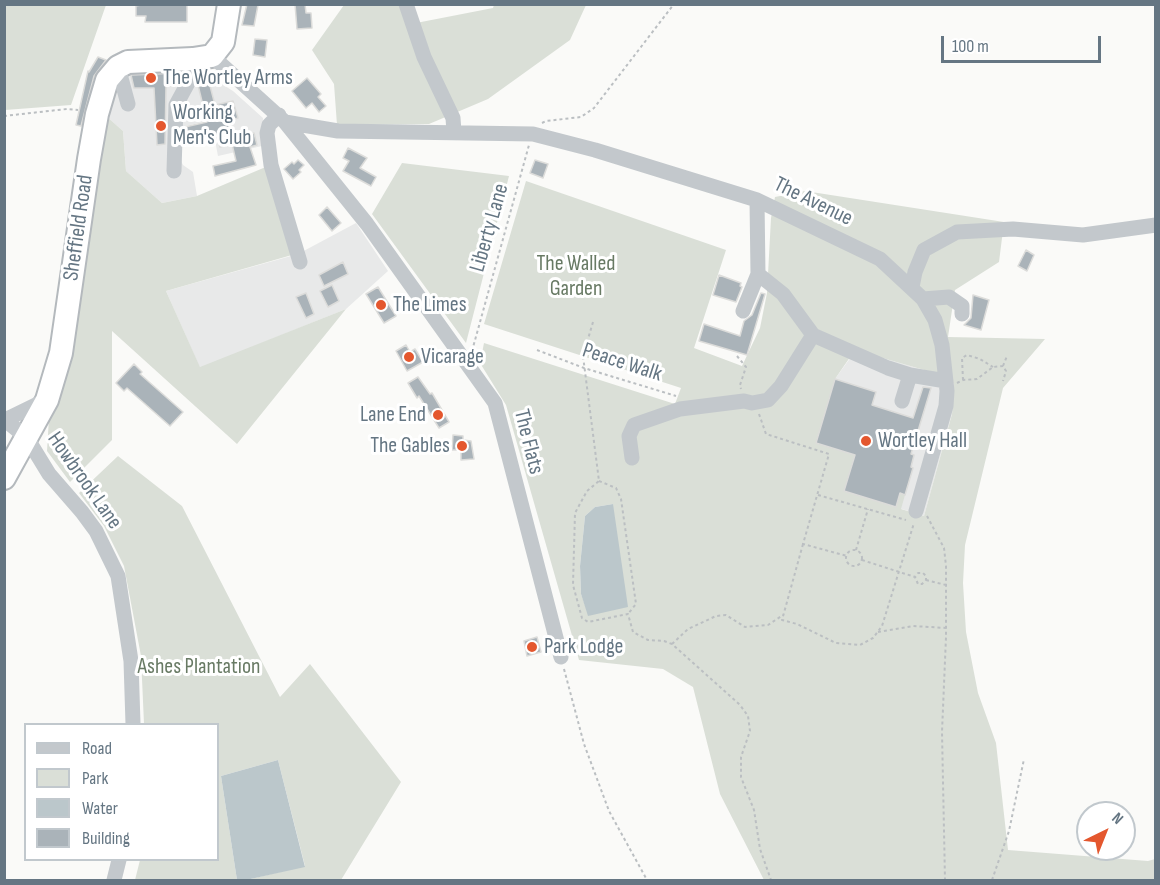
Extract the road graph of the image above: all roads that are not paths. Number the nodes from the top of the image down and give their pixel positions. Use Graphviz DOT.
graph roads {
  1 [pos="229,4"];
  2 [pos="406,4"];
  3 [pos="203,57"];
  4 [pos="118,67"];
  5 [pos="128,104"];
  6 [pos="282,119"];
  7 [pos="453,132"];
  8 [pos="174,171"];
  9 [pos="757,200"];
  10 [pos="1155,225"];
  11 [pos="300,262"];
  12 [pos="758,274"];
  13 [pos="912,286"];
  14 [pos="923,299"];
  15 [pos="743,311"];
  16 [pos="962,314"];
  17 [pos="813,335"];
  18 [pos="910,375"];
  19 [pos="947,383"];
  20 [pos="47,400"];
  21 [pos="902,401"];
  22 [pos="5,419"];
  23 [pos="27,438"];
  24 [pos="632,458"];
  25 [pos="4,478"];
  26 [pos="913,516"];
  27 [pos="561,657"];
  28 [pos="133,723"];
  29 [pos="119,861"];
  30 [pos="114,880"];
  1 -- 3 [label="highway"];
  2 -- 7 [label="street"];
  3 -- 4 [label="highway"];
  3 -- 6 [label="street, The Flats"];
  3 -- 8 [label="street"];
  4 -- 5 [label="street"];
  4 -- 20 [label="highway, Sheffield Road"];
  6 -- 7 [label="street, The Avenue"];
  6 -- 11 [label="street"];
  6 -- 27 [label="street, The Flats"];
  7 -- 9 [label="street, The Avenue"];
  9 -- 12 [label="street"];
  9 -- 13 [label="street, The Avenue"];
  10 -- 13 [label="street"];
  12 -- 15 [label="street"];
  12 -- 17 [label="street"];
  13 -- 14 [label="street, The Avenue"];
  14 -- 16 [label="street"];
  14 -- 19 [label="street, The Avenue"];
  17 -- 18 [label="street"];
  17 -- 24 [label="street"];
  18 -- 19 [label="street"];
  18 -- 21 [label="street"];
  19 -- 26 [label="street, The Avenue"];
  20 -- 22 [label="street"];
  20 -- 23 [label="highway, Sheffield Road"];
  22 -- 23 [label="street, Howbrook Lane"];
  23 -- 25 [label="highway, Sheffield Road"];
  23 -- 28 [label="street, Howbrook Lane"];
  29 -- 30 [label="street"];
}
